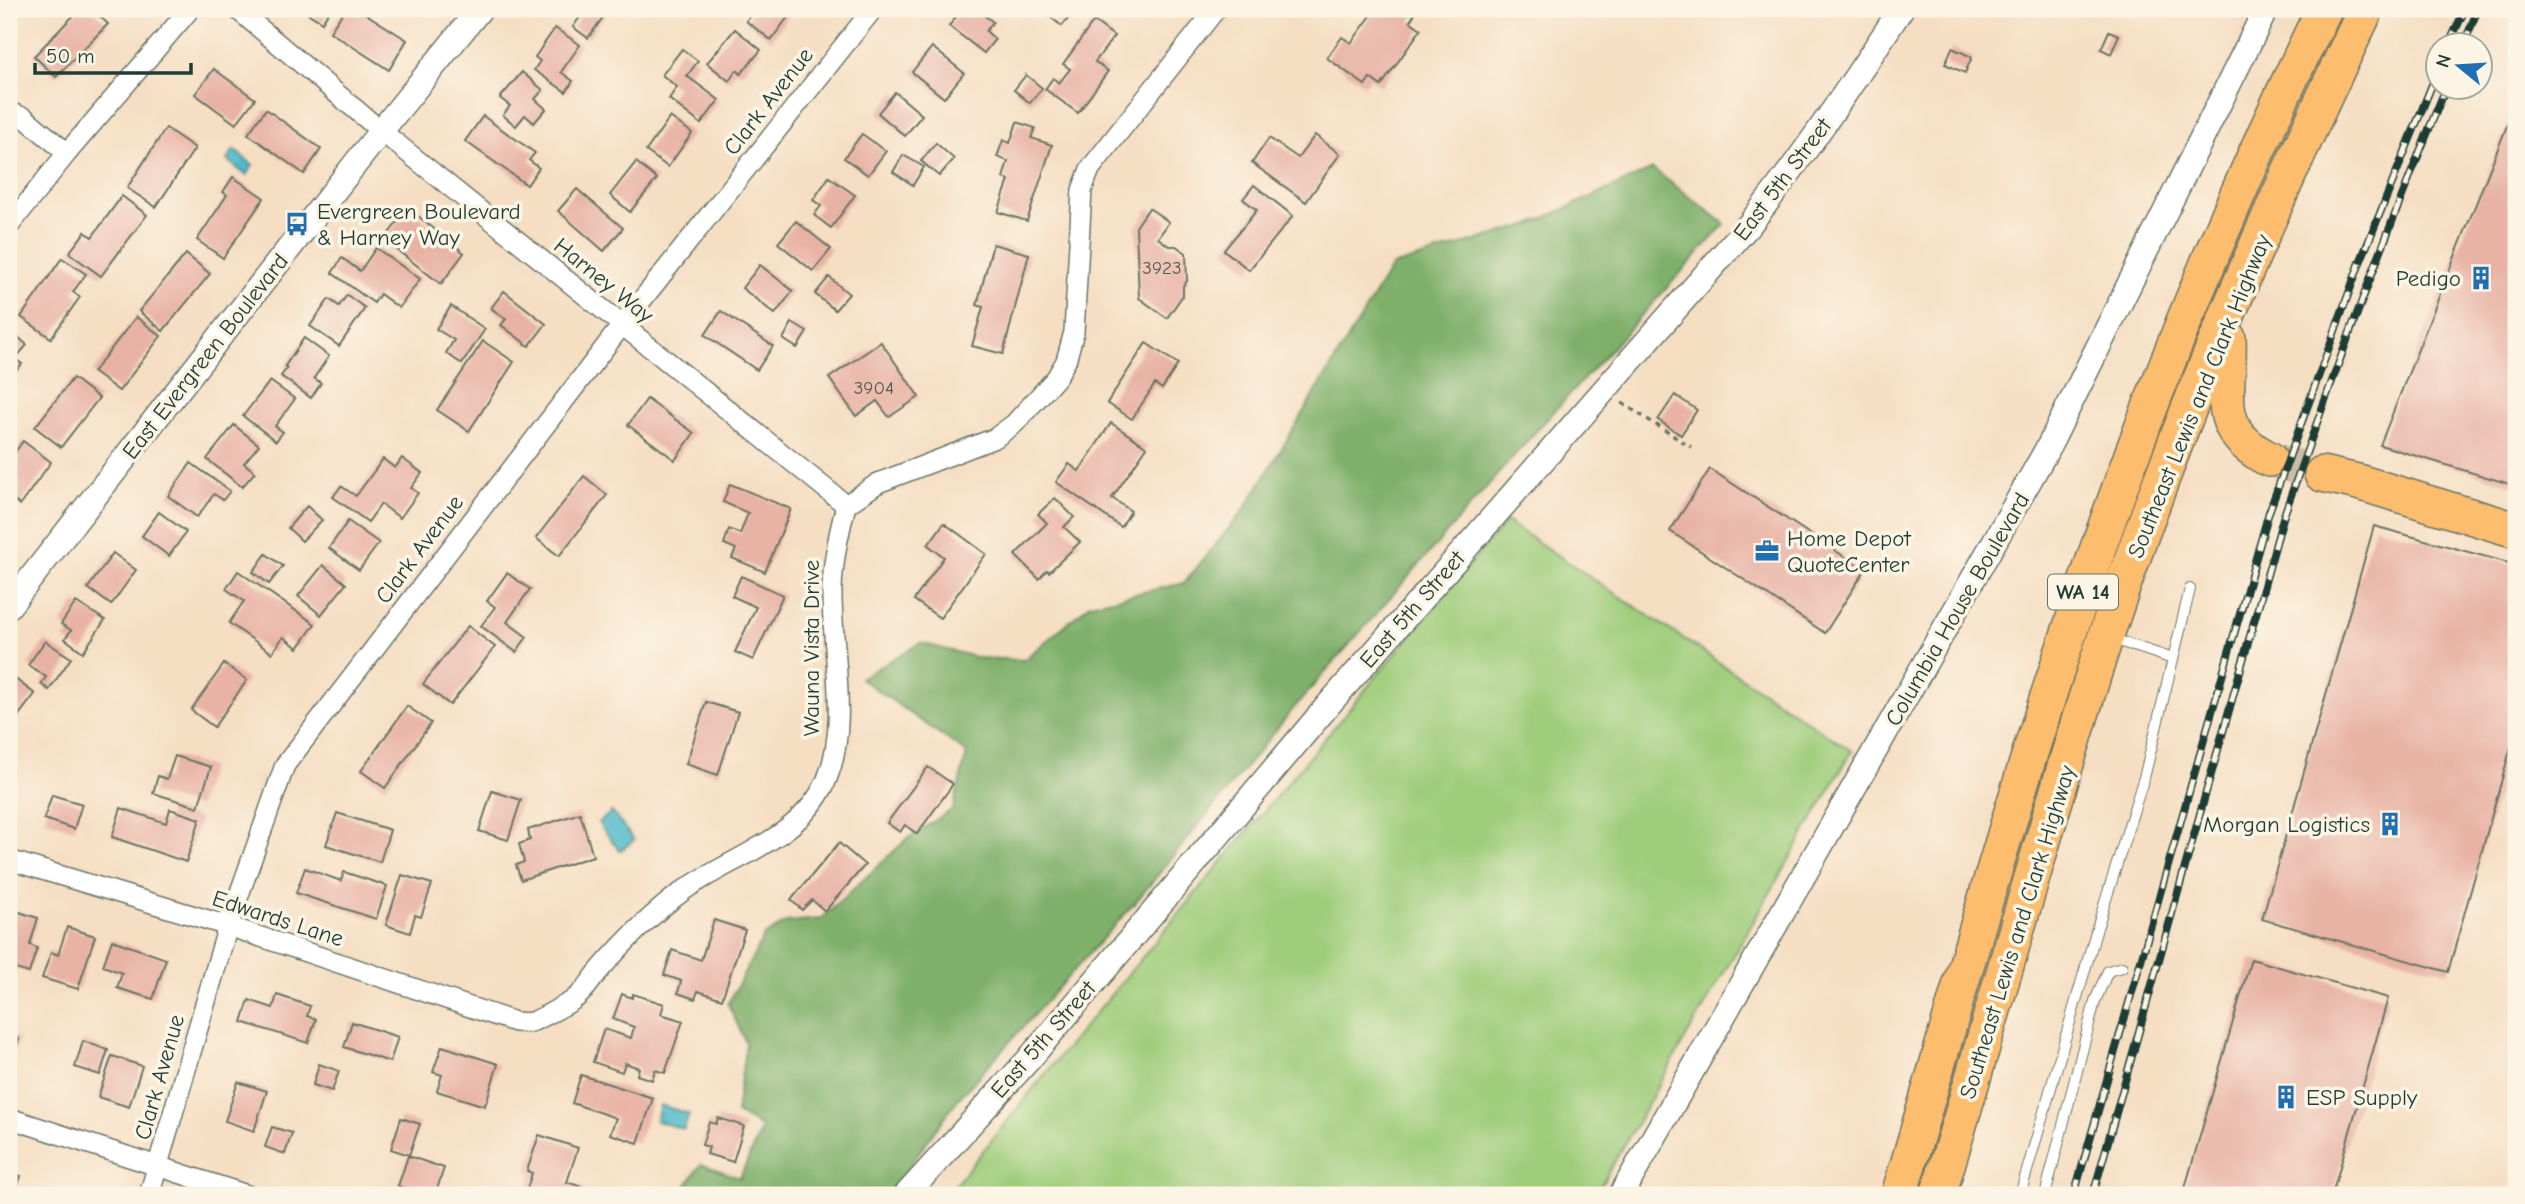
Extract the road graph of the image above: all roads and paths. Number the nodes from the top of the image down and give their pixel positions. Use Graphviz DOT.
graph roads {
  1 [pos="191,9"];
  2 [pos="237,9"];
  3 [pos="480,9"];
  4 [pos="873,9"];
  5 [pos="1216,9"];
  6 [pos="1901,9"];
  7 [pos="2266,9"];
  8 [pos="2324,9"];
  9 [pos="2366,9"];
  10 [pos="9,112"];
  11 [pos="381,131"];
  12 [pos="67,153"];
  13 [pos="9,226"];
  14 [pos="2227,316"];
  15 [pos="622,326"];
  16 [pos="1632,409"];
  17 [pos="1691,447"];
  18 [pos="2269,459"];
  19 [pos="2322,474"];
  20 [pos="846,505"];
  21 [pos="2516,530"];
  22 [pos="2190,589"];
  23 [pos="9,606"];
  24 [pos="2106,637"];
  25 [pos="2173,659"];
  26 [pos="9,860"];
  27 [pos="228,926"];
  28 [pos="2122,967"];
  29 [pos="532,1022"];
  30 [pos="9,1118"];
  31 [pos="159,1166"];
  32 [pos="149,1195"];
  33 [pos="247,1195"];
  34 [pos="906,1195"];
  35 [pos="1621,1195"];
  36 [pos="1899,1195"];
  37 [pos="1938,1195"];
  38 [pos="2020,1195"];
  39 [pos="2045,1195"];
  1 -- 12 [label="street"];
  2 -- 11 [label="street, Harney Way"];
  3 -- 11 [label="street, East Evergreen Boulevard"];
  4 -- 15 [label="street, Clark Avenue"];
  5 -- 20 [label="street"];
  6 -- 34 [label="street, East 5th Street"];
  7 -- 35 [label="street, Columbia House Boulevard"];
  8 -- 36 [label="highway, Southeast Lewis and Clark Highway / WA 14"];
  9 -- 14 [label="highway, Southeast Lewis and Clark Highway / WA 14"];
  10 -- 12 [label="street"];
  11 -- 15 [label="street, Harney Way"];
  11 -- 23 [label="street, East Evergreen Boulevard"];
  12 -- 13 [label="street"];
  14 -- 18 [label="highway"];
  14 -- 24 [label="highway, Southeast Lewis and Clark Highway / WA 14"];
  15 -- 20 [label="street, Harney Way"];
  15 -- 27 [label="street, Clark Avenue"];
  16 -- 17 [label="path"];
  19 -- 21 [label="highway"];
  20 -- 29 [label="street, Wauna Vista Drive"];
  22 -- 25 [label="lane"];
  24 -- 25 [label="lane"];
  24 -- 37 [label="highway, Southeast Lewis and Clark Highway / WA 14"];
  25 -- 38 [label="lane"];
  26 -- 27 [label="street, Edwards Lane"];
  27 -- 29 [label="street, Edwards Lane"];
  27 -- 31 [label="street, Clark Avenue"];
  28 -- 39 [label="lane"];
  30 -- 31 [label="street"];
  31 -- 32 [label="street, Clark Avenue"];
  31 -- 33 [label="street"];
}
